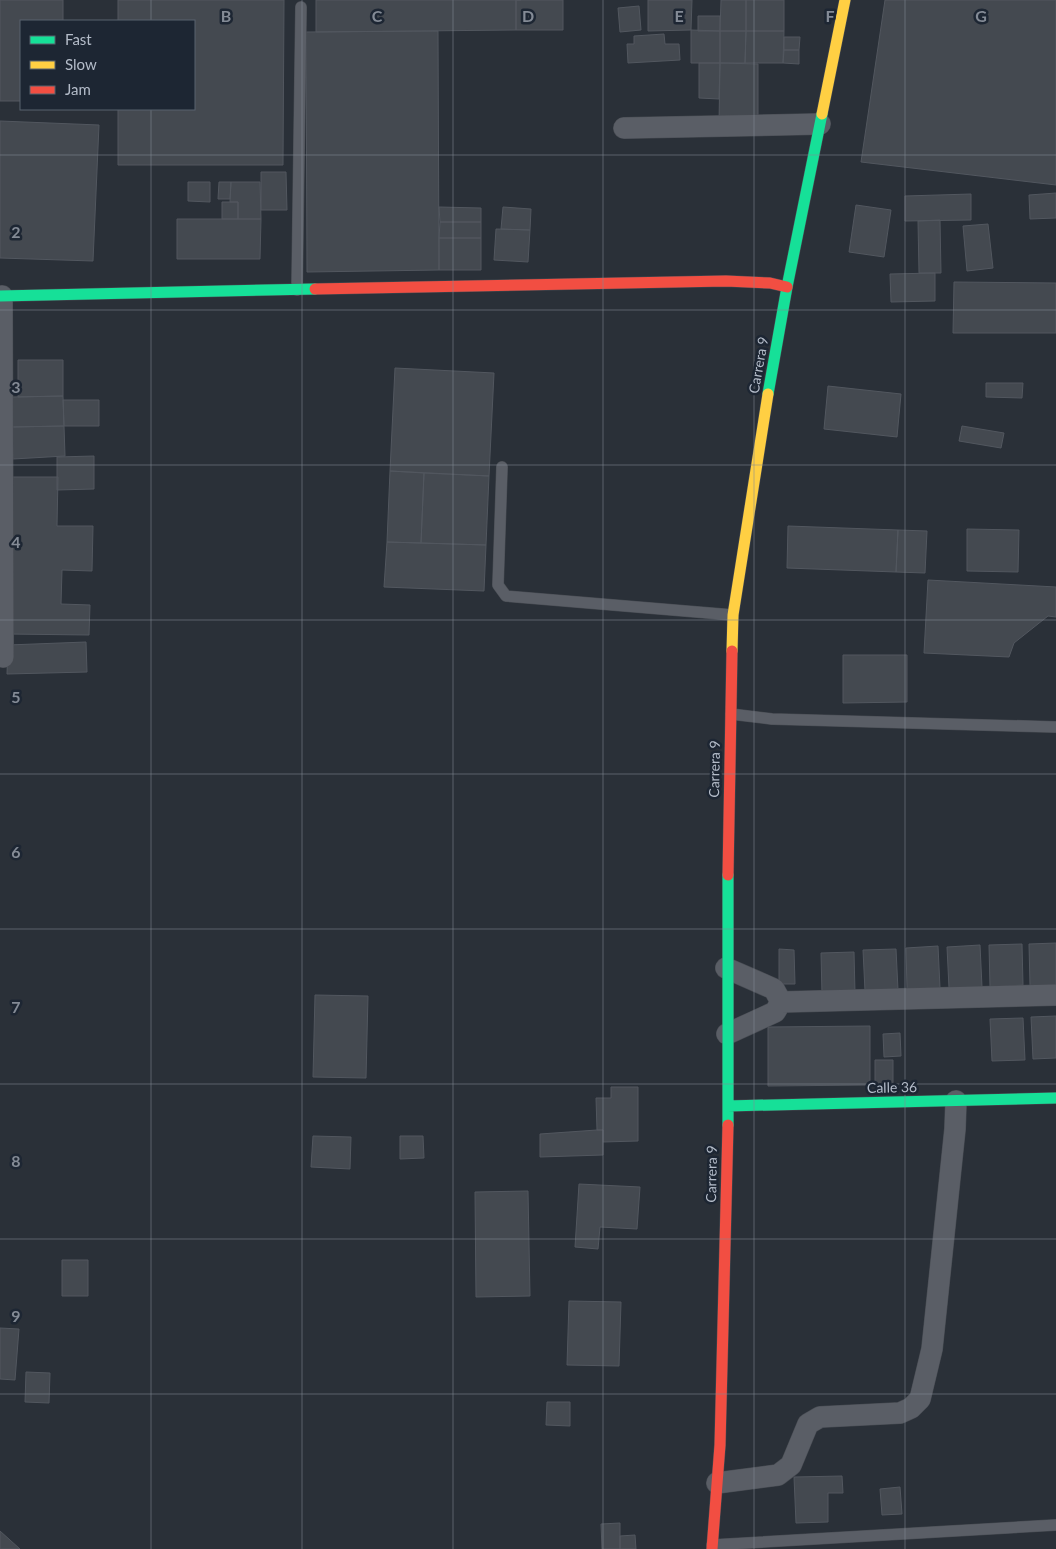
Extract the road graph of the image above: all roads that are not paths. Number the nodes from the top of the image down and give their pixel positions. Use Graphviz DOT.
graph roads {
  1 [pos="845,0"];
  2 [pos="301,7"];
  3 [pos="820,124"];
  4 [pos="624,128"];
  5 [pos="787,287"];
  6 [pos="296,291"];
  7 [pos="1,296"];
  8 [pos="502,467"];
  9 [pos="733,615"];
  10 [pos="3,657"];
  11 [pos="729,714"];
  12 [pos="1056,727"];
  13 [pos="726,968"];
  14 [pos="1056,995"];
  15 [pos="781,1002"];
  16 [pos="727,1034"];
  17 [pos="1056,1098"];
  18 [pos="956,1101"];
  19 [pos="728,1106"];
  20 [pos="717,1483"];
  21 [pos="1056,1525"];
  22 [pos="712,1547"];
  1 -- 3 [label="main road, Carrera 9"];
  2 -- 6 [label="lane"];
  3 -- 4 [label="street"];
  3 -- 5 [label="main road, Carrera 9"];
  5 -- 6 [label="main road"];
  5 -- 9 [label="main road, Carrera 9"];
  6 -- 7 [label="main road"];
  7 -- 10 [label="street"];
  8 -- 9 [label="lane"];
  9 -- 11 [label="main road, Carrera 9"];
  11 -- 12 [label="lane"];
  11 -- 13 [label="main road, Carrera 9"];
  13 -- 15 [label="street"];
  13 -- 16 [label="main road, Carrera 9"];
  14 -- 15 [label="street"];
  15 -- 16 [label="street"];
  16 -- 19 [label="main road, Carrera 9"];
  17 -- 18 [label="main road, Calle 36"];
  18 -- 19 [label="main road, Calle 36"];
  18 -- 20 [label="street"];
  19 -- 20 [label="main road, Carrera 9"];
  20 -- 22 [label="main road, Carrera 9"];
  21 -- 22 [label="lane"];
}
